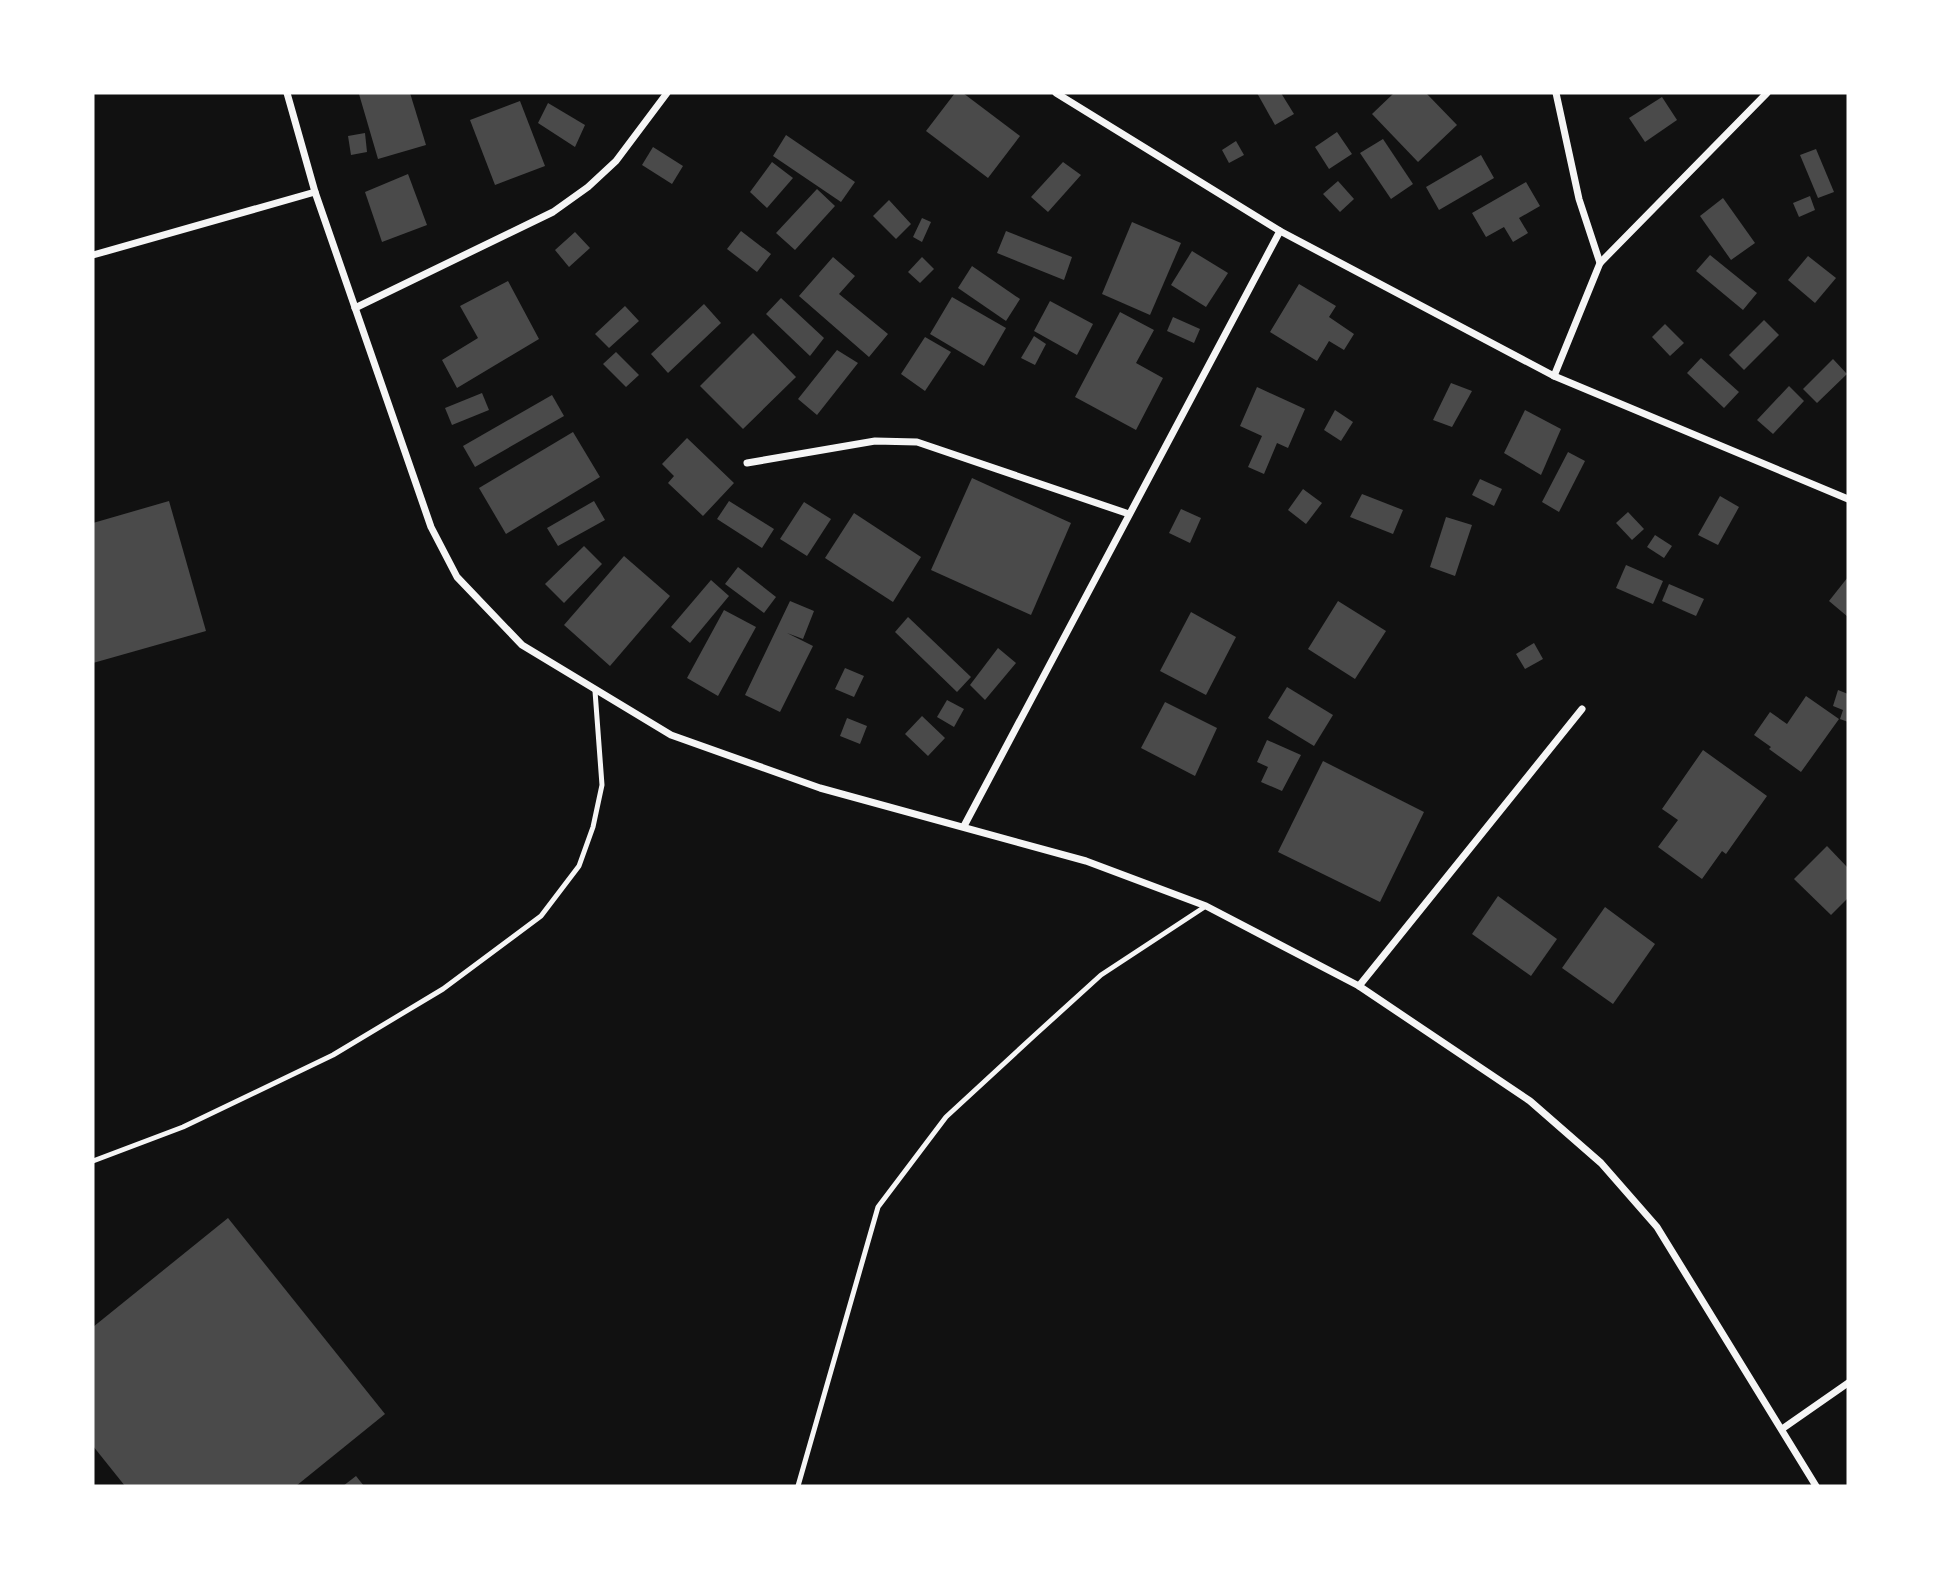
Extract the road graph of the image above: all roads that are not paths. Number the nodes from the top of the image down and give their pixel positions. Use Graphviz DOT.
graph roads {
  1 [pos="286,93"];
  2 [pos="667,93"];
  3 [pos="1056,93"];
  4 [pos="1556,93"];
  5 [pos="1767,93"];
  6 [pos="315,192"];
  7 [pos="1280,231"];
  8 [pos="93,255"];
  9 [pos="1600,263"];
  10 [pos="355,308"];
  11 [pos="1554,376"];
  12 [pos="747,463"];
  13 [pos="1848,499"];
  14 [pos="1129,514"];
  15 [pos="595,691"];
  16 [pos="1582,709"];
  17 [pos="964,826"];
  18 [pos="1206,906"];
  19 [pos="1359,986"];
  20 [pos="93,1161"];
  21 [pos="1848,1383"];
  22 [pos="1783,1429"];
  23 [pos="799,1486"];
  24 [pos="1816,1486"];
  1 -- 6 [label="street"];
  2 -- 10 [label="street"];
  3 -- 7 [label="street"];
  4 -- 9 [label="street"];
  5 -- 9 [label="street"];
  6 -- 8 [label="street"];
  6 -- 10 [label="street"];
  7 -- 11 [label="street"];
  7 -- 14 [label="street"];
  9 -- 11 [label="street"];
  10 -- 15 [label="street"];
  11 -- 13 [label="street"];
  12 -- 14 [label="street"];
  14 -- 17 [label="street"];
  15 -- 17 [label="street"];
  15 -- 20 [label="lane"];
  16 -- 19 [label="street"];
  17 -- 18 [label="street"];
  18 -- 19 [label="street"];
  18 -- 23 [label="lane"];
  19 -- 22 [label="street"];
  21 -- 22 [label="street"];
  22 -- 24 [label="street"];
}
